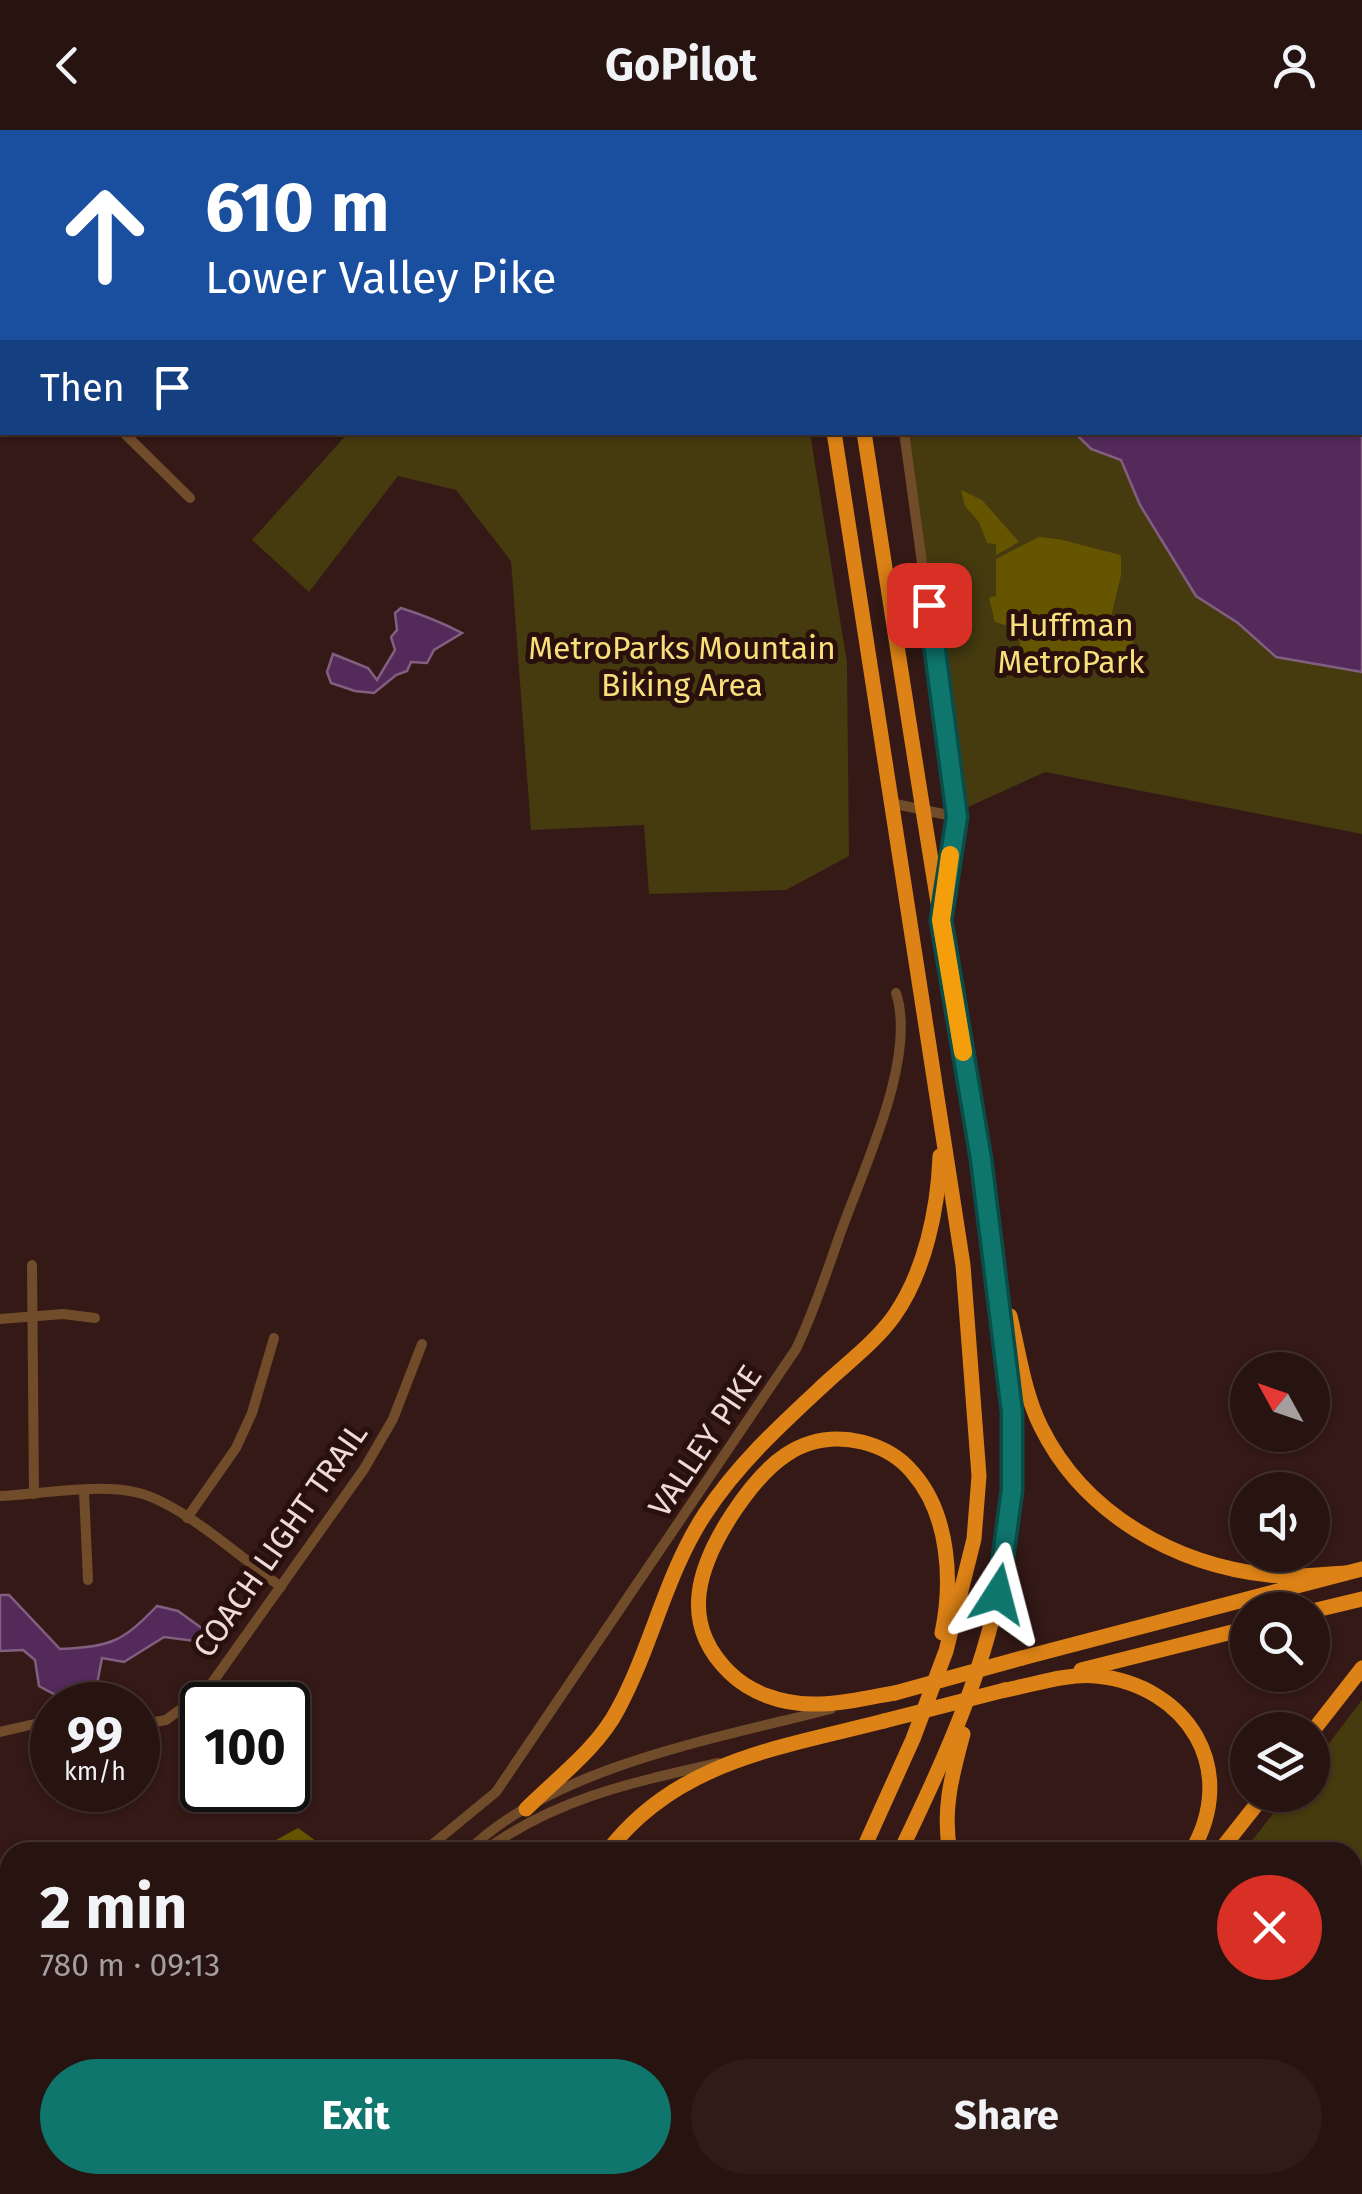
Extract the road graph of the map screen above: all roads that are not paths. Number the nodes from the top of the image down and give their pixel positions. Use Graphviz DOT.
graph roads {
  1 [pos="126,435"];
  2 [pos="834,435"];
  3 [pos="864,435"];
  4 [pos="904,435"];
  5 [pos="190,498"];
  6 [pos="892,803"];
  7 [pos="924,810"];
  8 [pos="957,817"];
  9 [pos="941,920"];
  10 [pos="896,993"];
  11 [pos="941,1128"];
  12 [pos="996,1260"];
  13 [pos="32,1265"];
  14 [pos="35,1316"];
  15 [pos="94,1318"];
  16 [pos="0,1319"];
  17 [pos="274,1338"];
  18 [pos="422,1344"];
  19 [pos="84,1492"];
  20 [pos="34,1494"];
  21 [pos="0,1496"];
  22 [pos="187,1518"];
  23 [pos="1354,1571"];
  24 [pos="88,1580"];
  25 [pos="280,1587"];
  26 [pos="1362,1598"];
  27 [pos="1330,1606"];
  28 [pos="1230,1633"];
  29 [pos="1362,1668"];
  30 [pos="973,1686"];
  31 [pos="1005,1690"];
  32 [pos="895,1692"];
  33 [pos="927,1702"];
  34 [pos="1328,1712"];
  35 [pos="160,1721"];
  36 [pos="30,1725"];
  37 [pos="0,1732"];
  38 [pos="748,1756"];
  39 [pos="526,1809"];
  40 [pos="1251,1812"];
  41 [pos="436,1842"];
  42 [pos="478,1842"];
  43 [pos="496,1842"];
  44 [pos="615,1842"];
  45 [pos="866,1842"];
  46 [pos="905,1842"];
  47 [pos="948,1842"];
  48 [pos="1194,1842"];
  49 [pos="1227,1842"];
  1 -- 5 [label="street"];
  2 -- 6 [label="highway"];
  3 -- 7 [label="highway"];
  4 -- 8 [label="street"];
  6 -- 7 [label="street"];
  6 -- 11 [label="highway"];
  7 -- 8 [label="street"];
  7 -- 9 [label="highway"];
  8 -- 9 [label="highway"];
  9 -- 12 [label="highway"];
  10 -- 41 [label="street, VALLEY PIKE"];
  11 -- 33 [label="highway"];
  11 -- 39 [label="highway"];
  12 -- 23 [label="highway"];
  12 -- 30 [label="highway"];
  13 -- 14 [label="street"];
  14 -- 15 [label="street"];
  14 -- 16 [label="street"];
  14 -- 20 [label="street"];
  17 -- 22 [label="street"];
  18 -- 25 [label="street, COACH LIGHT TRAIL"];
  19 -- 20 [label="street"];
  19 -- 22 [label="street"];
  19 -- 24 [label="street"];
  20 -- 21 [label="street"];
  22 -- 25 [label="street"];
  23 -- 32 [label="highway, bridge"];
  25 -- 35 [label="street, COACH LIGHT TRAIL"];
  26 -- 27 [label="highway"];
  28 -- 31 [label="highway"];
  29 -- 34 [label="highway"];
  30 -- 46 [label="highway"];
  30 -- 47 [label="highway"];
  31 -- 38 [label="highway, bridge"];
  31 -- 48 [label="highway"];
  32 -- 33 [label="highway"];
  32 -- 39 [label="street"];
  33 -- 45 [label="highway"];
  36 -- 37 [label="street"];
  38 -- 43 [label="street"];
  38 -- 44 [label="highway"];
  39 -- 42 [label="street"];
  40 -- 49 [label="highway"];
}
